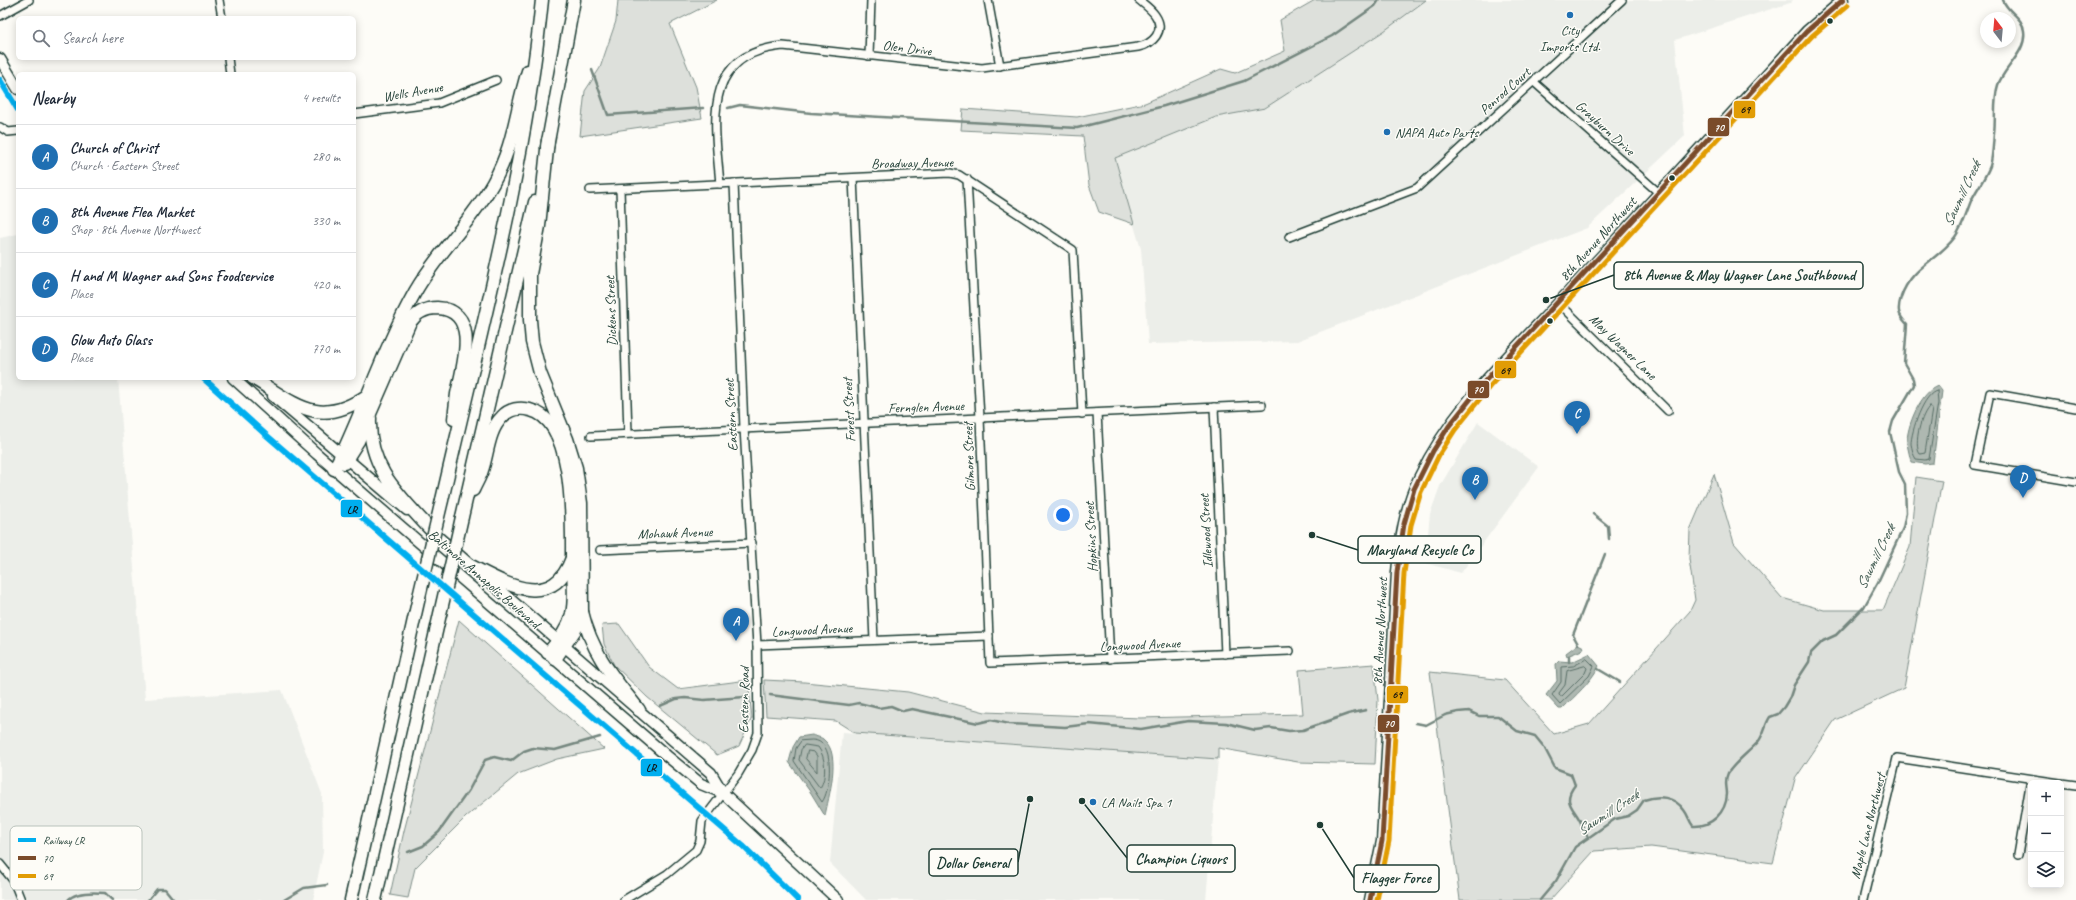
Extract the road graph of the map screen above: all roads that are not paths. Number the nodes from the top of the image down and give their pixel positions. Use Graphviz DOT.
graph roads {
  1 [pos="29,0"];
  2 [pos="219,0"];
  3 [pos="542,0"];
  4 [pos="574,0"];
  5 [pos="871,0"];
  6 [pos="988,0"];
  7 [pos="1139,0"];
  8 [pos="1622,0"];
  9 [pos="1844,0"];
  10 [pos="0,16"];
  11 [pos="222,16"];
  12 [pos="538,35"];
  13 [pos="869,56"];
  14 [pos="0,59"];
  15 [pos="228,60"];
  16 [pos="1000,66"];
  17 [pos="230,72"];
  18 [pos="496,80"];
  19 [pos="1534,82"];
  20 [pos="16,86"];
  21 [pos="356,114"];
  22 [pos="0,127"];
  23 [pos="16,131"];
  24 [pos="548,140"];
  25 [pos="853,178"];
  26 [pos="967,179"];
  27 [pos="734,183"];
  28 [pos="720,184"];
  29 [pos="620,189"];
  30 [pos="590,190"];
  31 [pos="1659,193"];
  32 [pos="1289,237"];
  33 [pos="1559,303"];
  34 [pos="235,380"];
  35 [pos="255,380"];
  36 [pos="256,380"];
  37 [pos="368,395"];
  38 [pos="1262,405"];
  39 [pos="1214,407"];
  40 [pos="2076,408"];
  41 [pos="1668,411"];
  42 [pos="370,412"];
  43 [pos="1097,413"];
  44 [pos="1082,414"];
  45 [pos="980,418"];
  46 [pos="862,422"];
  47 [pos="744,428"];
  48 [pos="628,433"];
  49 [pos="591,436"];
  50 [pos="345,457"];
  51 [pos="449,467"];
  52 [pos="336,470"];
  53 [pos="2076,482"];
  54 [pos="462,516"];
  55 [pos="430,529"];
  56 [pos="752,544"];
  57 [pos="600,550"];
  58 [pos="572,557"];
  59 [pos="472,566"];
  60 [pos="582,611"];
  61 [pos="989,636"];
  62 [pos="874,640"];
  63 [pos="561,644"];
  64 [pos="756,645"];
  65 [pos="1290,651"];
  66 [pos="1225,654"];
  67 [pos="552,656"];
  68 [pos="1110,660"];
  69 [pos="990,663"];
  70 [pos="639,710"];
  71 [pos="2031,779"];
  72 [pos="2038,780"];
  73 [pos="2064,783"];
  74 [pos="2076,785"];
  75 [pos="723,793"];
  76 [pos="2018,855"];
  77 [pos="0,864"];
  78 [pos="10,876"];
  79 [pos="17,890"];
  80 [pos="21,900"];
  81 [pos="351,900"];
  82 [pos="375,900"];
  83 [pos="624,900"];
  84 [pos="838,900"];
  85 [pos="1370,900"];
  86 [pos="1863,900"];
  1 -- 10 [label="street"];
  2 -- 11 [label="street"];
  3 -- 12 [label="highway"];
  4 -- 24 [label="highway"];
  5 -- 13 [label="street"];
  6 -- 16 [label="street"];
  7 -- 16 [label="street, Olen Drive"];
  8 -- 19 [label="street, Penrod Court"];
  9 -- 31 [label="main road, 8th Avenue Northwest"];
  12 -- 37 [label="highway"];
  12 -- 51 [label="highway"];
  13 -- 16 [label="street, Olen Drive"];
  13 -- 28 [label="street, Olen Drive"];
  14 -- 20 [label="main road"];
  15 -- 17 [label="street"];
  18 -- 21 [label="street, Wells Avenue"];
  19 -- 31 [label="street, Grayburn Drive"];
  19 -- 32 [label="street, Penrod Court"];
  22 -- 23 [label="street"];
  24 -- 54 [label="highway"];
  24 -- 60 [label="highway"];
  25 -- 26 [label="street, Broadway Avenue"];
  25 -- 27 [label="street, Broadway Avenue"];
  25 -- 46 [label="street, Forest Street"];
  26 -- 44 [label="street, Broadway Avenue"];
  26 -- 45 [label="street, Gilmore Street"];
  27 -- 28 [label="street, Broadway Avenue"];
  27 -- 47 [label="street, Eastern Street"];
  28 -- 29 [label="street, Broadway Avenue"];
  29 -- 30 [label="street, Broadway Avenue"];
  29 -- 48 [label="street, Dickens Street"];
  31 -- 33 [label="main road, 8th Avenue Northwest"];
  33 -- 41 [label="street, May Wagner Lane"];
  33 -- 85 [label="main road, 8th Avenue Northwest"];
  34 -- 52 [label="main road, Baltimore Annapolis Boulevard"];
  35 -- 50 [label="main road, Baltimore Annapolis Boulevard"];
  36 -- 37 [label="highway"];
  37 -- 50 [label="highway"];
  38 -- 39 [label="street, Fernglen Avenue"];
  39 -- 43 [label="street, Fernglen Avenue"];
  39 -- 66 [label="street, Idlewood Street"];
  40 -- 53 [label="street"];
  42 -- 50 [label="highway"];
  42 -- 51 [label="highway"];
  42 -- 55 [label="highway"];
  43 -- 44 [label="street, Fernglen Avenue"];
  43 -- 68 [label="street, Hopkins Street"];
  44 -- 45 [label="street, Fernglen Avenue"];
  45 -- 46 [label="street, Fernglen Avenue"];
  45 -- 61 [label="street, Gilmore Street"];
  46 -- 47 [label="street, Fernglen Avenue"];
  46 -- 62 [label="street, Forest Street"];
  47 -- 48 [label="street, Fernglen Avenue"];
  47 -- 56 [label="street, Eastern Street"];
  48 -- 49 [label="street, Fernglen Avenue"];
  50 -- 52 [label="highway"];
  50 -- 55 [label="main road, Baltimore Annapolis Boulevard"];
  51 -- 81 [label="highway, bridge"];
  52 -- 67 [label="main road, Baltimore Annapolis Boulevard"];
  54 -- 58 [label="highway"];
  54 -- 82 [label="highway, bridge"];
  55 -- 59 [label="main road, Baltimore Annapolis Boulevard"];
  56 -- 57 [label="street, Mohawk Avenue"];
  56 -- 64 [label="street, Eastern Street"];
  58 -- 59 [label="highway"];
  58 -- 63 [label="highway"];
  59 -- 63 [label="main road, Baltimore Annapolis Boulevard"];
  60 -- 63 [label="highway"];
  60 -- 70 [label="highway"];
  61 -- 62 [label="street, Longwood Avenue"];
  61 -- 69 [label="street, Gilmore Street"];
  62 -- 64 [label="street, Longwood Avenue"];
  63 -- 67 [label="highway"];
  63 -- 70 [label="main road, Baltimore Annapolis Boulevard"];
  64 -- 75 [label="street, Eastern Road"];
  65 -- 66 [label="street, Longwood Avenue"];
  66 -- 68 [label="street, Longwood Avenue"];
  67 -- 75 [label="main road, Baltimore Annapolis Boulevard"];
  68 -- 69 [label="street, Longwood Avenue"];
  70 -- 75 [label="main road, Baltimore Annapolis Boulevard"];
  71 -- 72 [label="street"];
  71 -- 76 [label="street"];
  71 -- 86 [label="street, Maple Lane Northwest"];
  73 -- 74 [label="street"];
  75 -- 83 [label="street"];
  75 -- 84 [label="main road, Baltimore Annapolis Boulevard"];
  77 -- 78 [label="street"];
  79 -- 80 [label="street"];
}
